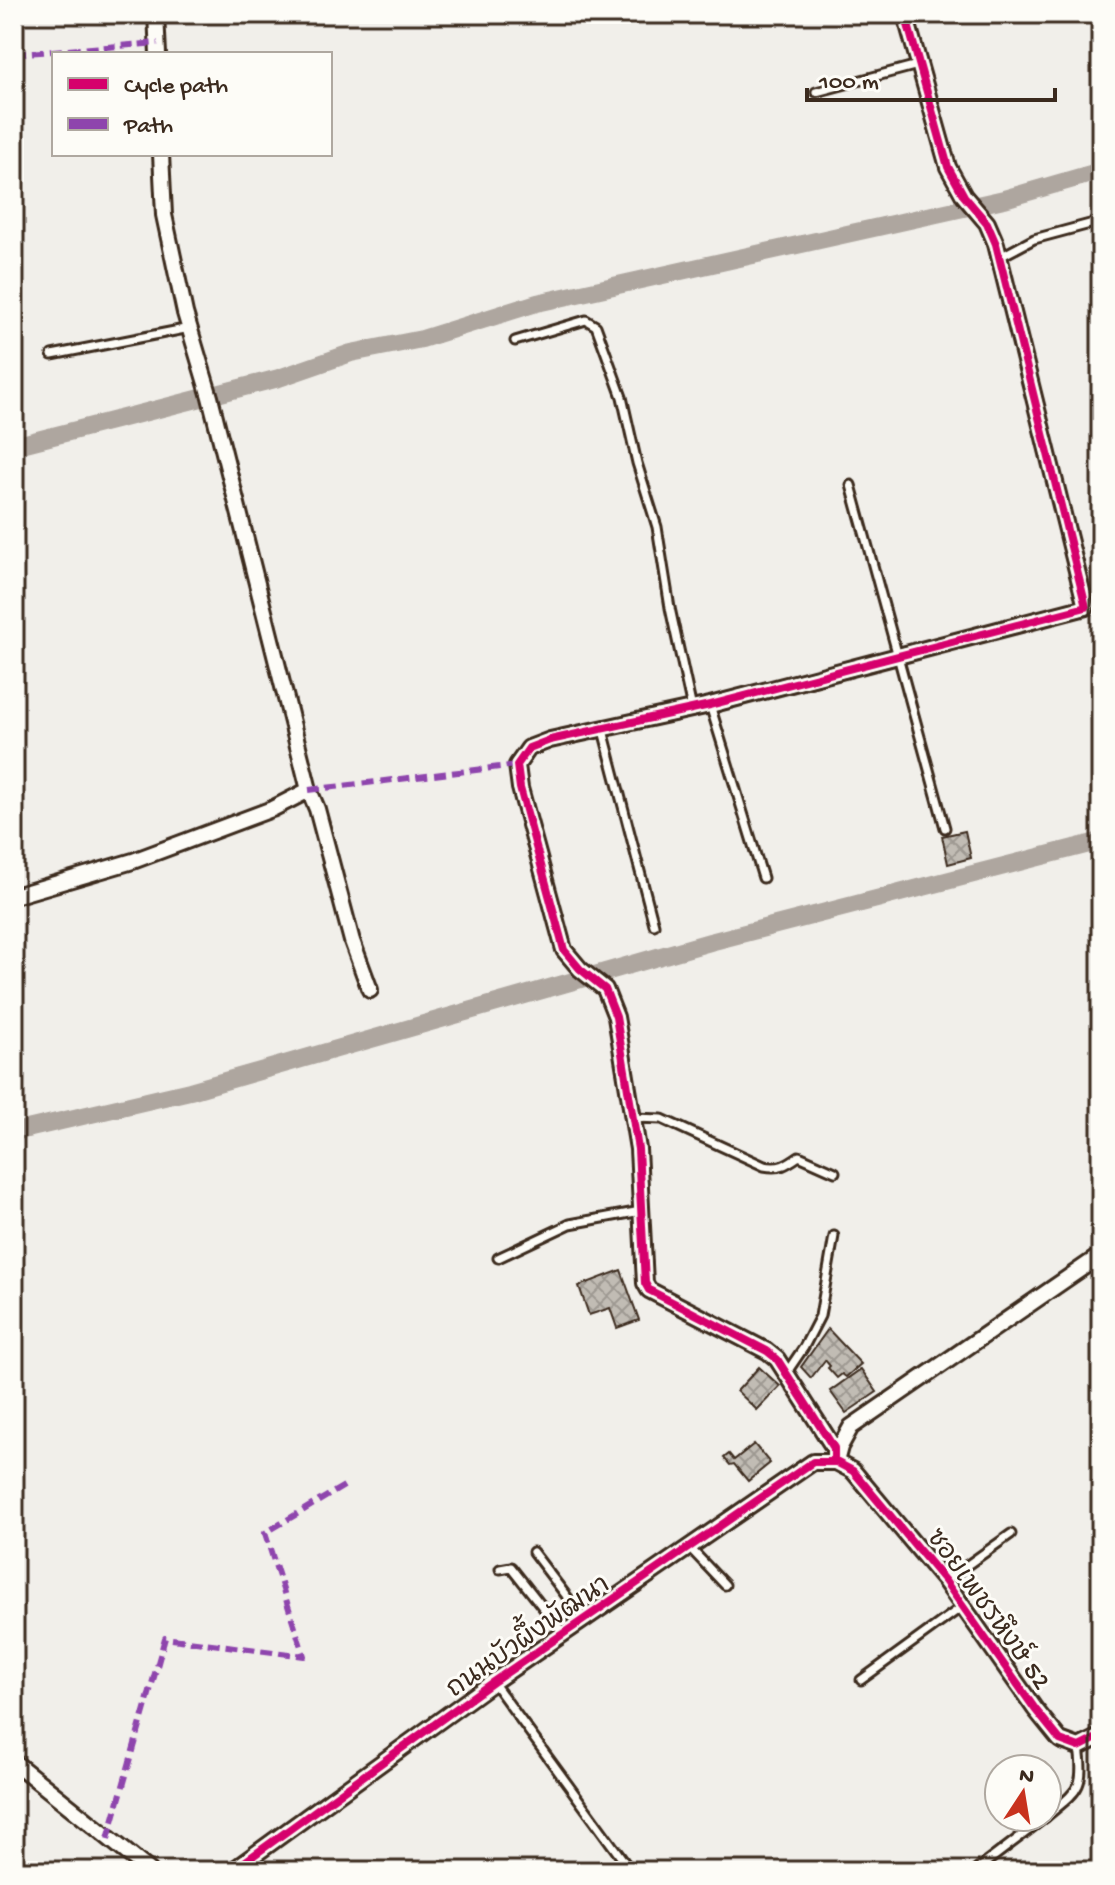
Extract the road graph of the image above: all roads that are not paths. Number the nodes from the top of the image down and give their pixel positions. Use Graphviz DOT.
graph roads {
  1 [pos="156,14"];
  2 [pos="905,14"];
  3 [pos="158,52"];
  4 [pos="918,65"];
  5 [pos="816,92"];
  6 [pos="161,156"];
  7 [pos="1101,221"];
  8 [pos="1000,257"];
  9 [pos="190,328"];
  10 [pos="515,341"];
  11 [pos="52,355"];
  12 [pos="851,485"];
  13 [pos="900,657"];
  14 [pos="710,705"];
  15 [pos="692,709"];
  16 [pos="602,729"];
  17 [pos="309,790"];
  18 [pos="945,828"];
  19 [pos="763,878"];
  20 [pos="14,896"];
  21 [pos="654,925"];
  22 [pos="370,990"];
  23 [pos="634,1118"];
  24 [pos="835,1172"];
  25 [pos="641,1211"];
  26 [pos="834,1236"];
  27 [pos="1101,1255"];
  28 [pos="498,1258"];
  29 [pos="785,1374"];
  30 [pos="835,1462"];
  31 [pos="1011,1534"];
  32 [pos="690,1548"];
  33 [pos="533,1552"];
  34 [pos="500,1569"];
  35 [pos="945,1581"];
  36 [pos="725,1585"];
  37 [pos="963,1606"];
  38 [pos="584,1619"];
  39 [pos="563,1633"];
  40 [pos="861,1680"];
  41 [pos="493,1682"];
  42 [pos="1101,1736"];
  43 [pos="1079,1747"];
  44 [pos="14,1762"];
  45 [pos="1063,1802"];
  46 [pos="1025,1833"];
  47 [pos="150,1871"];
  48 [pos="232,1871"];
  49 [pos="631,1871"];
  50 [pos="975,1871"];
  1 -- 3 [label="street"];
  2 -- 4 [label="street"];
  4 -- 5 [label="lane"];
  4 -- 8 [label="street"];
  6 -- 9 [label="street"];
  7 -- 8 [label="lane"];
  8 -- 13 [label="street"];
  9 -- 11 [label="lane"];
  9 -- 17 [label="street"];
  10 -- 15 [label="lane"];
  12 -- 13 [label="lane"];
  13 -- 14 [label="street"];
  13 -- 18 [label="lane"];
  14 -- 15 [label="street"];
  14 -- 19 [label="lane"];
  15 -- 16 [label="street"];
  16 -- 21 [label="lane"];
  16 -- 23 [label="street"];
  17 -- 20 [label="street"];
  17 -- 22 [label="street"];
  23 -- 24 [label="lane"];
  23 -- 25 [label="street"];
  25 -- 28 [label="lane"];
  25 -- 29 [label="street"];
  26 -- 29 [label="lane"];
  27 -- 30 [label="street"];
  29 -- 30 [label="street"];
  30 -- 32 [label="street, ถนนบัวผึ้งพัฒนา"];
  30 -- 35 [label="street, ซอยเพชรหึงษ์ 52"];
  31 -- 35 [label="lane"];
  32 -- 36 [label="lane"];
  32 -- 38 [label="street, ถนนบัวผึ้งพัฒนา"];
  33 -- 38 [label="lane"];
  34 -- 39 [label="lane"];
  35 -- 37 [label="street, ซอยเพชรหึงษ์ 52"];
  37 -- 40 [label="lane"];
  37 -- 43 [label="street, ซอยเพชรหึงษ์ 52"];
  38 -- 39 [label="street, ถนนบัวผึ้งพัฒนา"];
  39 -- 41 [label="street, ถนนบัวผึ้งพัฒนา"];
  41 -- 48 [label="street, ถนนบัวผึ้งพัฒนา"];
  41 -- 49 [label="lane"];
  42 -- 43 [label="street"];
  43 -- 45 [label="lane"];
  44 -- 47 [label="street"];
  46 -- 50 [label="lane"];
}
